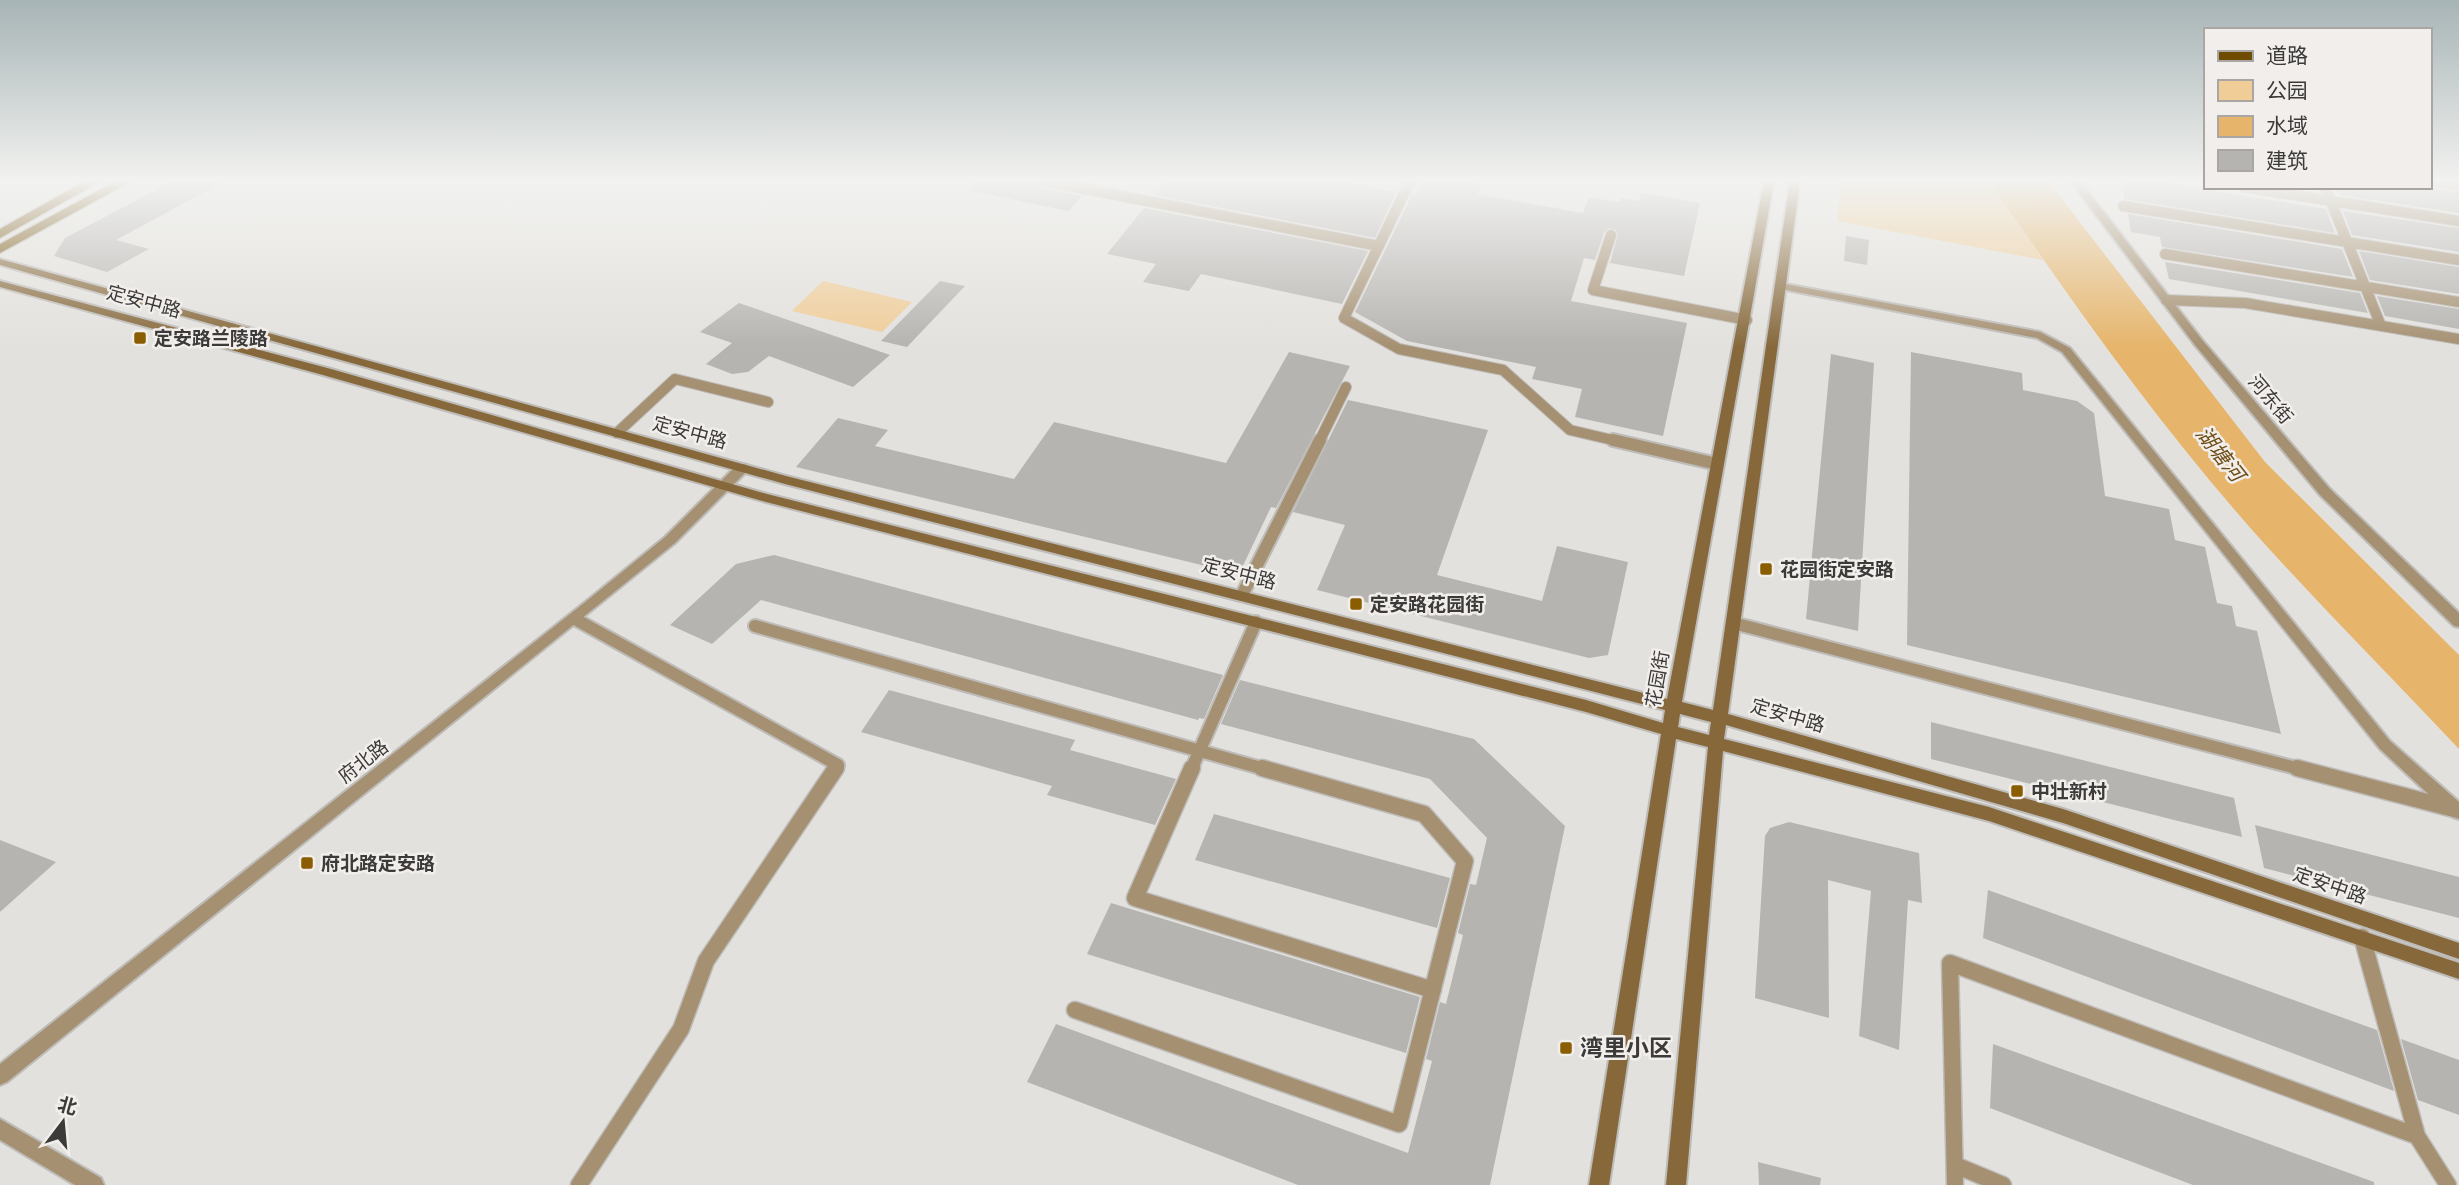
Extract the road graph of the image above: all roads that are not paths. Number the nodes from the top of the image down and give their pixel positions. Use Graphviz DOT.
graph roads {
  1 [pos="24,236"];
  2 [pos="1328,236"];
  3 [pos="1384,236"];
  4 [pos="1611,236"];
  5 [pos="1760,236"];
  6 [pos="1787,236"];
  7 [pos="2117,236"];
  8 [pos="2312,236"];
  9 [pos="2345,236"];
  10 [pos="2347,242"];
  11 [pos="1379,246"];
  12 [pos="0,249"];
  13 [pos="2165,254"];
  14 [pos="2459,260"];
  15 [pos="0,262"];
  16 [pos="0,284"];
  17 [pos="1780,286"];
  18 [pos="2365,287"];
  19 [pos="2166,300"];
  20 [pos="2459,302"];
  21 [pos="1747,320"];
  22 [pos="2381,326"];
  23 [pos="2459,339"];
  24 [pos="1346,387"];
  25 [pos="768,402"];
  26 [pos="617,433"];
  27 [pos="1717,464"];
  28 [pos="742,468"];
  29 [pos="724,485"];
  30 [pos="1242,596"];
  31 [pos="575,619"];
  32 [pos="1256,622"];
  33 [pos="2459,622"];
  34 [pos="1733,623"];
  35 [pos="755,626"];
  36 [pos="1674,705"];
  37 [pos="1720,717"];
  38 [pos="1670,731"];
  39 [pos="1716,742"];
  40 [pos="1199,751"];
  41 [pos="2458,811"];
  42 [pos="2362,937"];
  43 [pos="2459,951"];
  44 [pos="2459,971"];
  45 [pos="1433,990"];
  46 [pos="1075,1010"];
  47 [pos="0,1076"];
  48 [pos="0,1129"];
  49 [pos="2417,1136"];
  50 [pos="1955,1165"];
  51 [pos="94,1185"];
  52 [pos="579,1185"];
  53 [pos="1598,1185"];
  54 [pos="1676,1185"];
  55 [pos="1955,1185"];
  56 [pos="2003,1185"];
  57 [pos="2448,1185"];
  1 -- 12 [label="main road"];
  2 -- 11 [label="lane"];
  3 -- 11 [label="lane"];
  4 -- 21 [label="lane"];
  5 -- 21 [label="main road, 花园街"];
  6 -- 17 [label="main road"];
  7 -- 19 [label="street, 河东街"];
  8 -- 10 [label="lane"];
  9 -- 10 [label="lane"];
  10 -- 14 [label="lane"];
  10 -- 18 [label="lane"];
  11 -- 27 [label="lane"];
  13 -- 18 [label="lane"];
  15 -- 26 [label="main road, 定安中路"];
  16 -- 29 [label="main road, 定安中路"];
  17 -- 34 [label="main road"];
  17 -- 41 [label="street"];
  18 -- 20 [label="lane"];
  18 -- 22 [label="lane"];
  19 -- 22 [label="lane"];
  19 -- 33 [label="street, 河东街"];
  21 -- 27 [label="main road, 花园街"];
  22 -- 23 [label="lane"];
  24 -- 30 [label="lane"];
  25 -- 26 [label="lane"];
  26 -- 28 [label="main road, 定安中路"];
  27 -- 36 [label="main road, 花园街"];
  28 -- 29 [label="street, 府北路"];
  28 -- 30 [label="main road, 定安中路"];
  29 -- 31 [label="street, 府北路"];
  29 -- 32 [label="main road, 定安中路"];
  30 -- 36 [label="main road, 定安中路"];
  31 -- 47 [label="street, 府北路"];
  31 -- 52 [label="lane"];
  32 -- 38 [label="main road, 定安中路"];
  32 -- 40 [label="lane"];
  34 -- 37 [label="main road"];
  34 -- 41 [label="lane"];
  35 -- 40 [label="lane"];
  36 -- 37 [label="main road, 定安中路"];
  36 -- 38 [label="main road, 花园街"];
  37 -- 39 [label="main road"];
  37 -- 43 [label="main road, 定安中路"];
  38 -- 39 [label="main road, 定安中路"];
  38 -- 53 [label="main road, 花园街"];
  39 -- 42 [label="main road, 定安中路"];
  39 -- 54 [label="main road"];
  40 -- 45 [label="lane"];
  40 -- 45 [label="lane"];
  42 -- 44 [label="main road, 定安中路"];
  42 -- 49 [label="lane"];
  45 -- 46 [label="lane"];
  48 -- 51 [label="street"];
  49 -- 50 [label="lane"];
  49 -- 57 [label="lane"];
  50 -- 55 [label="lane"];
  50 -- 56 [label="lane"];
}
